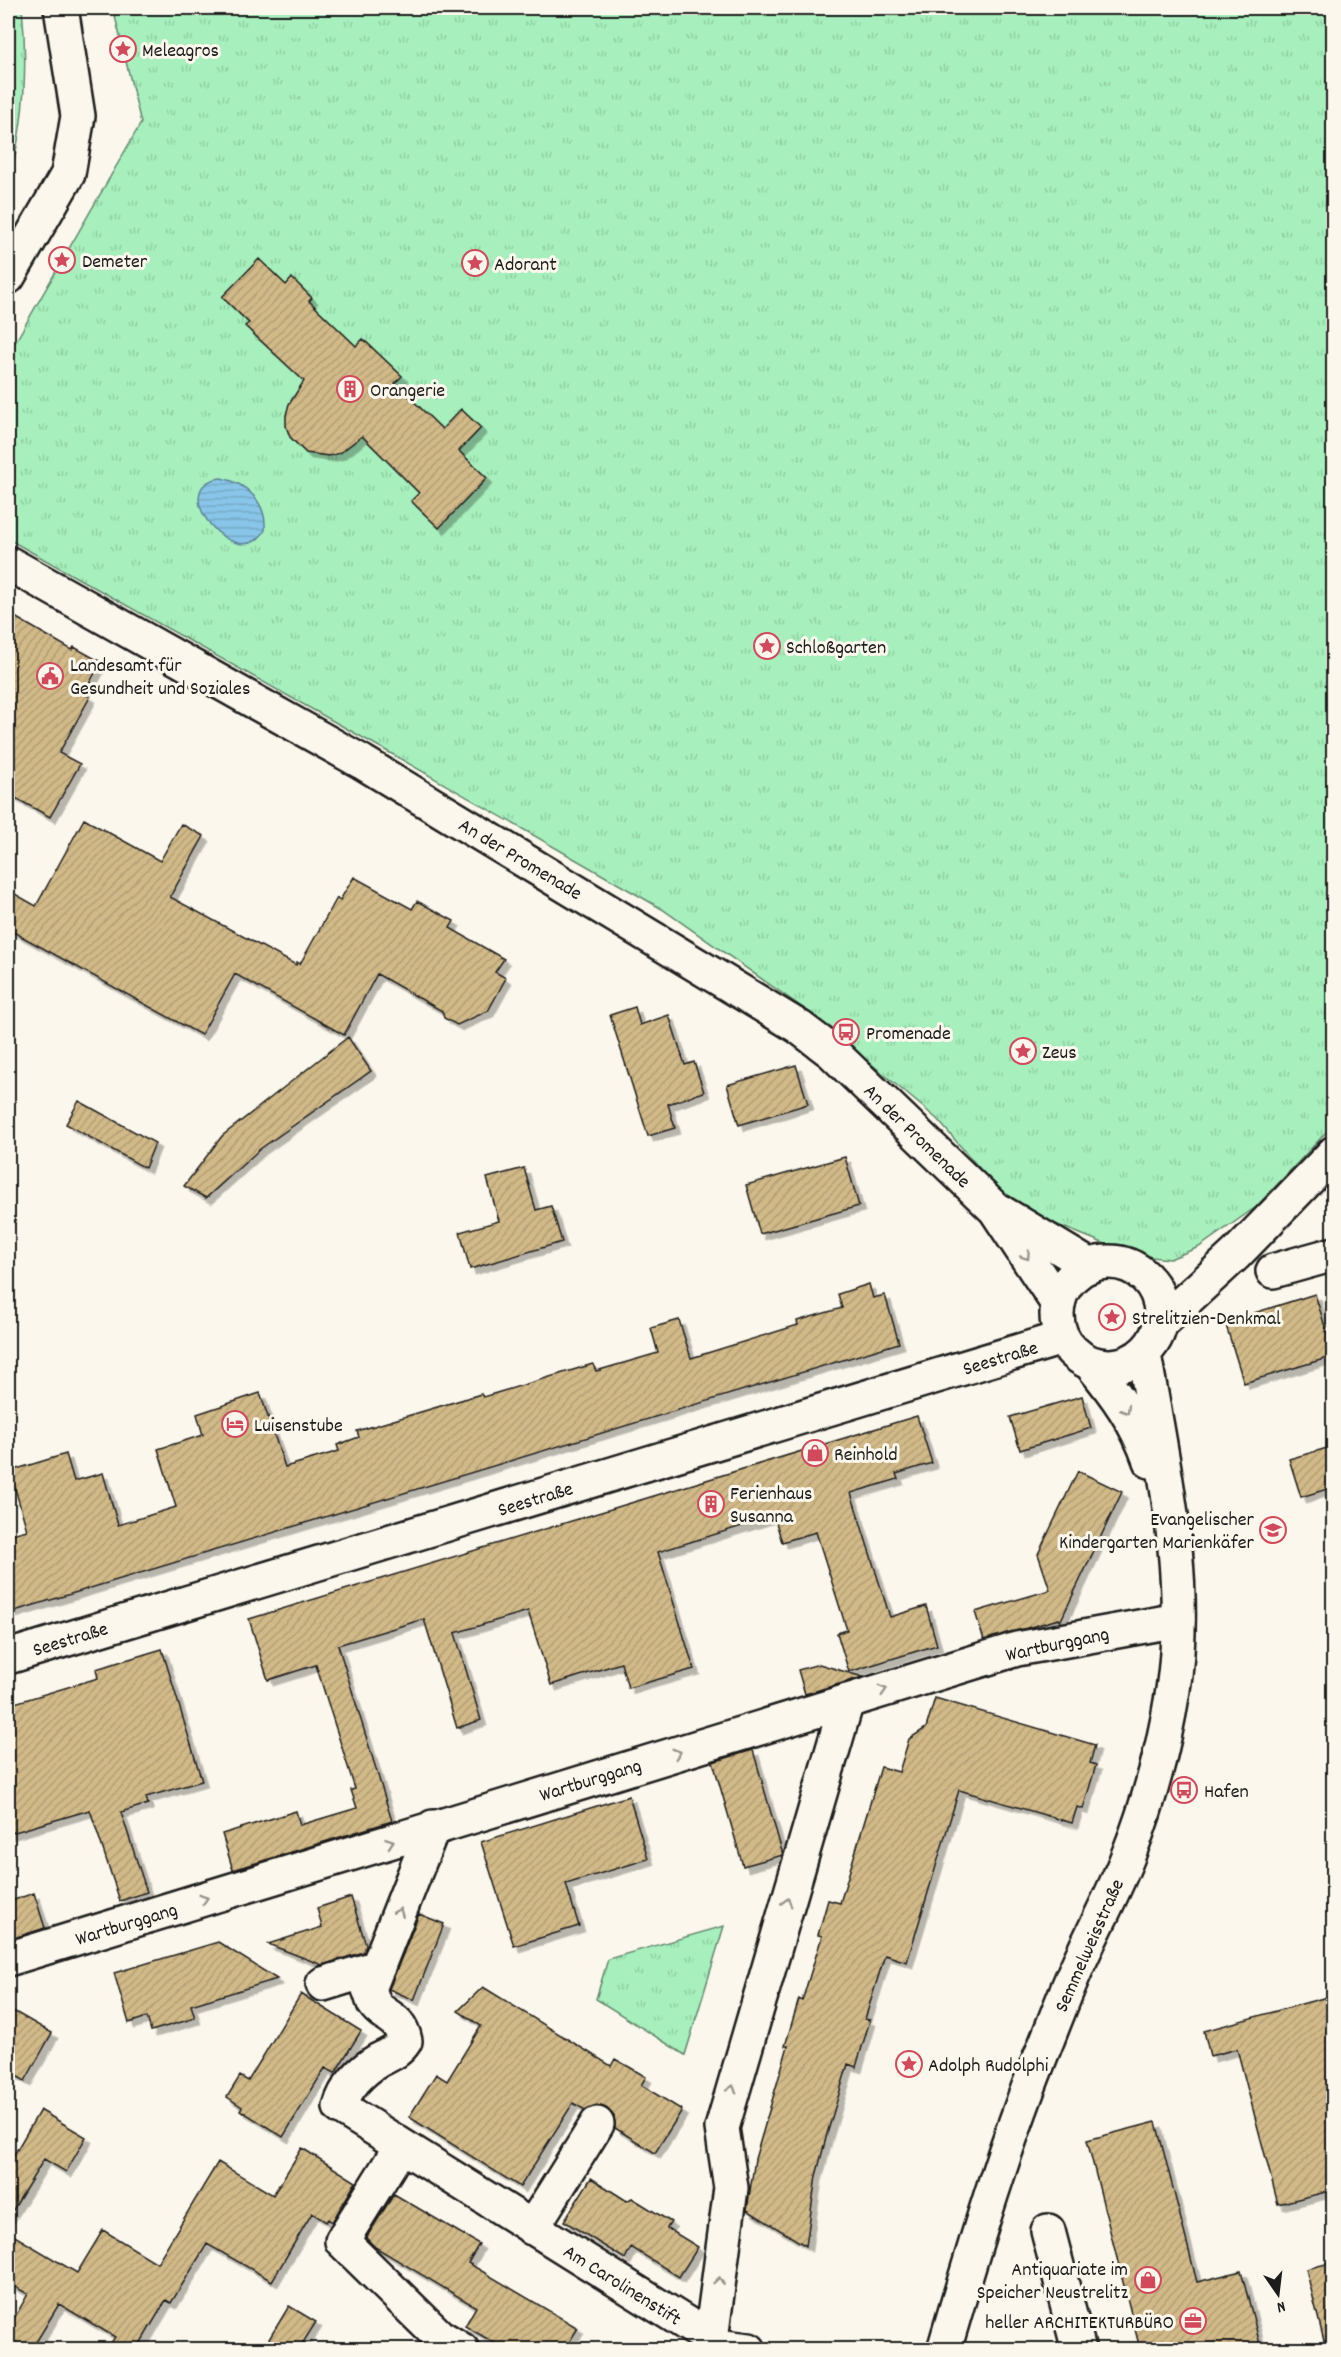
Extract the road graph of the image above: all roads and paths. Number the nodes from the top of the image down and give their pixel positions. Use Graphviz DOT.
graph roads {
  1 [pos="61,8"];
  2 [pos="8,277"];
  3 [pos="8,563"];
  4 [pos="1334,1153"];
  5 [pos="995,1209"];
  6 [pos="1236,1254"];
  7 [pos="1334,1254"];
  8 [pos="1090,1266"];
  9 [pos="1273,1272"];
  10 [pos="1155,1288"];
  11 [pos="1058,1304"];
  12 [pos="1161,1323"];
  13 [pos="1062,1338"];
  14 [pos="1144,1354"];
  15 [pos="1090,1364"];
  16 [pos="1174,1530"];
  17 [pos="1178,1620"];
  18 [pos="8,1657"];
  19 [pos="847,1701"];
  20 [pos="433,1827"];
  21 [pos="8,1959"];
  22 [pos="378,1967"];
  23 [pos="323,1984"];
  24 [pos="597,2124"];
  25 [pos="401,2146"];
  26 [pos="532,2228"];
  27 [pos="1048,2231"];
  28 [pos="711,2339"];
  29 [pos="462,2349"];
  30 [pos="749,2349"];
  31 [pos="944,2349"];
  32 [pos="1078,2349"];
  1 -- 2 [label="street"];
  3 -- 5 [label="street, An der Promenade"];
  4 -- 6 [label="street"];
  5 -- 8 [label="street, An der Promenade"];
  5 -- 11 [label="street, An der Promenade, one-way"];
  6 -- 10 [label="street"];
  6 -- 12 [label="street"];
  7 -- 9 [label="street"];
  8 -- 10 [label="street"];
  8 -- 11 [label="street"];
  10 -- 12 [label="street"];
  11 -- 13 [label="street"];
  12 -- 14 [label="street"];
  13 -- 15 [label="street"];
  13 -- 18 [label="street, Seestraße"];
  14 -- 15 [label="street"];
  14 -- 16 [label="street, Semmelweisstraße"];
  15 -- 16 [label="street, Semmelweisstraße, one-way"];
  16 -- 17 [label="street, Semmelweisstraße"];
  19 -- 17 [label="street, Wartburggang, one-way"];
  17 -- 31 [label="street, Semmelweisstraße"];
  20 -- 19 [label="street, Wartburggang, one-way"];
  28 -- 19 [label="street, one-way"];
  21 -- 20 [label="street, Wartburggang, one-way"];
  22 -- 20 [label="street, Am Carolinenstift, one-way"];
  22 -- 23 [label="street"];
  22 -- 25 [label="street, Am Carolinenstift"];
  24 -- 26 [label="street"];
  25 -- 26 [label="street, Am Carolinenstift"];
  25 -- 29 [label="street"];
  26 -- 28 [label="street, Am Carolinenstift"];
  27 -- 32 [label="street"];
  28 -- 30 [label="street, Am Carolinenstift"];
}
